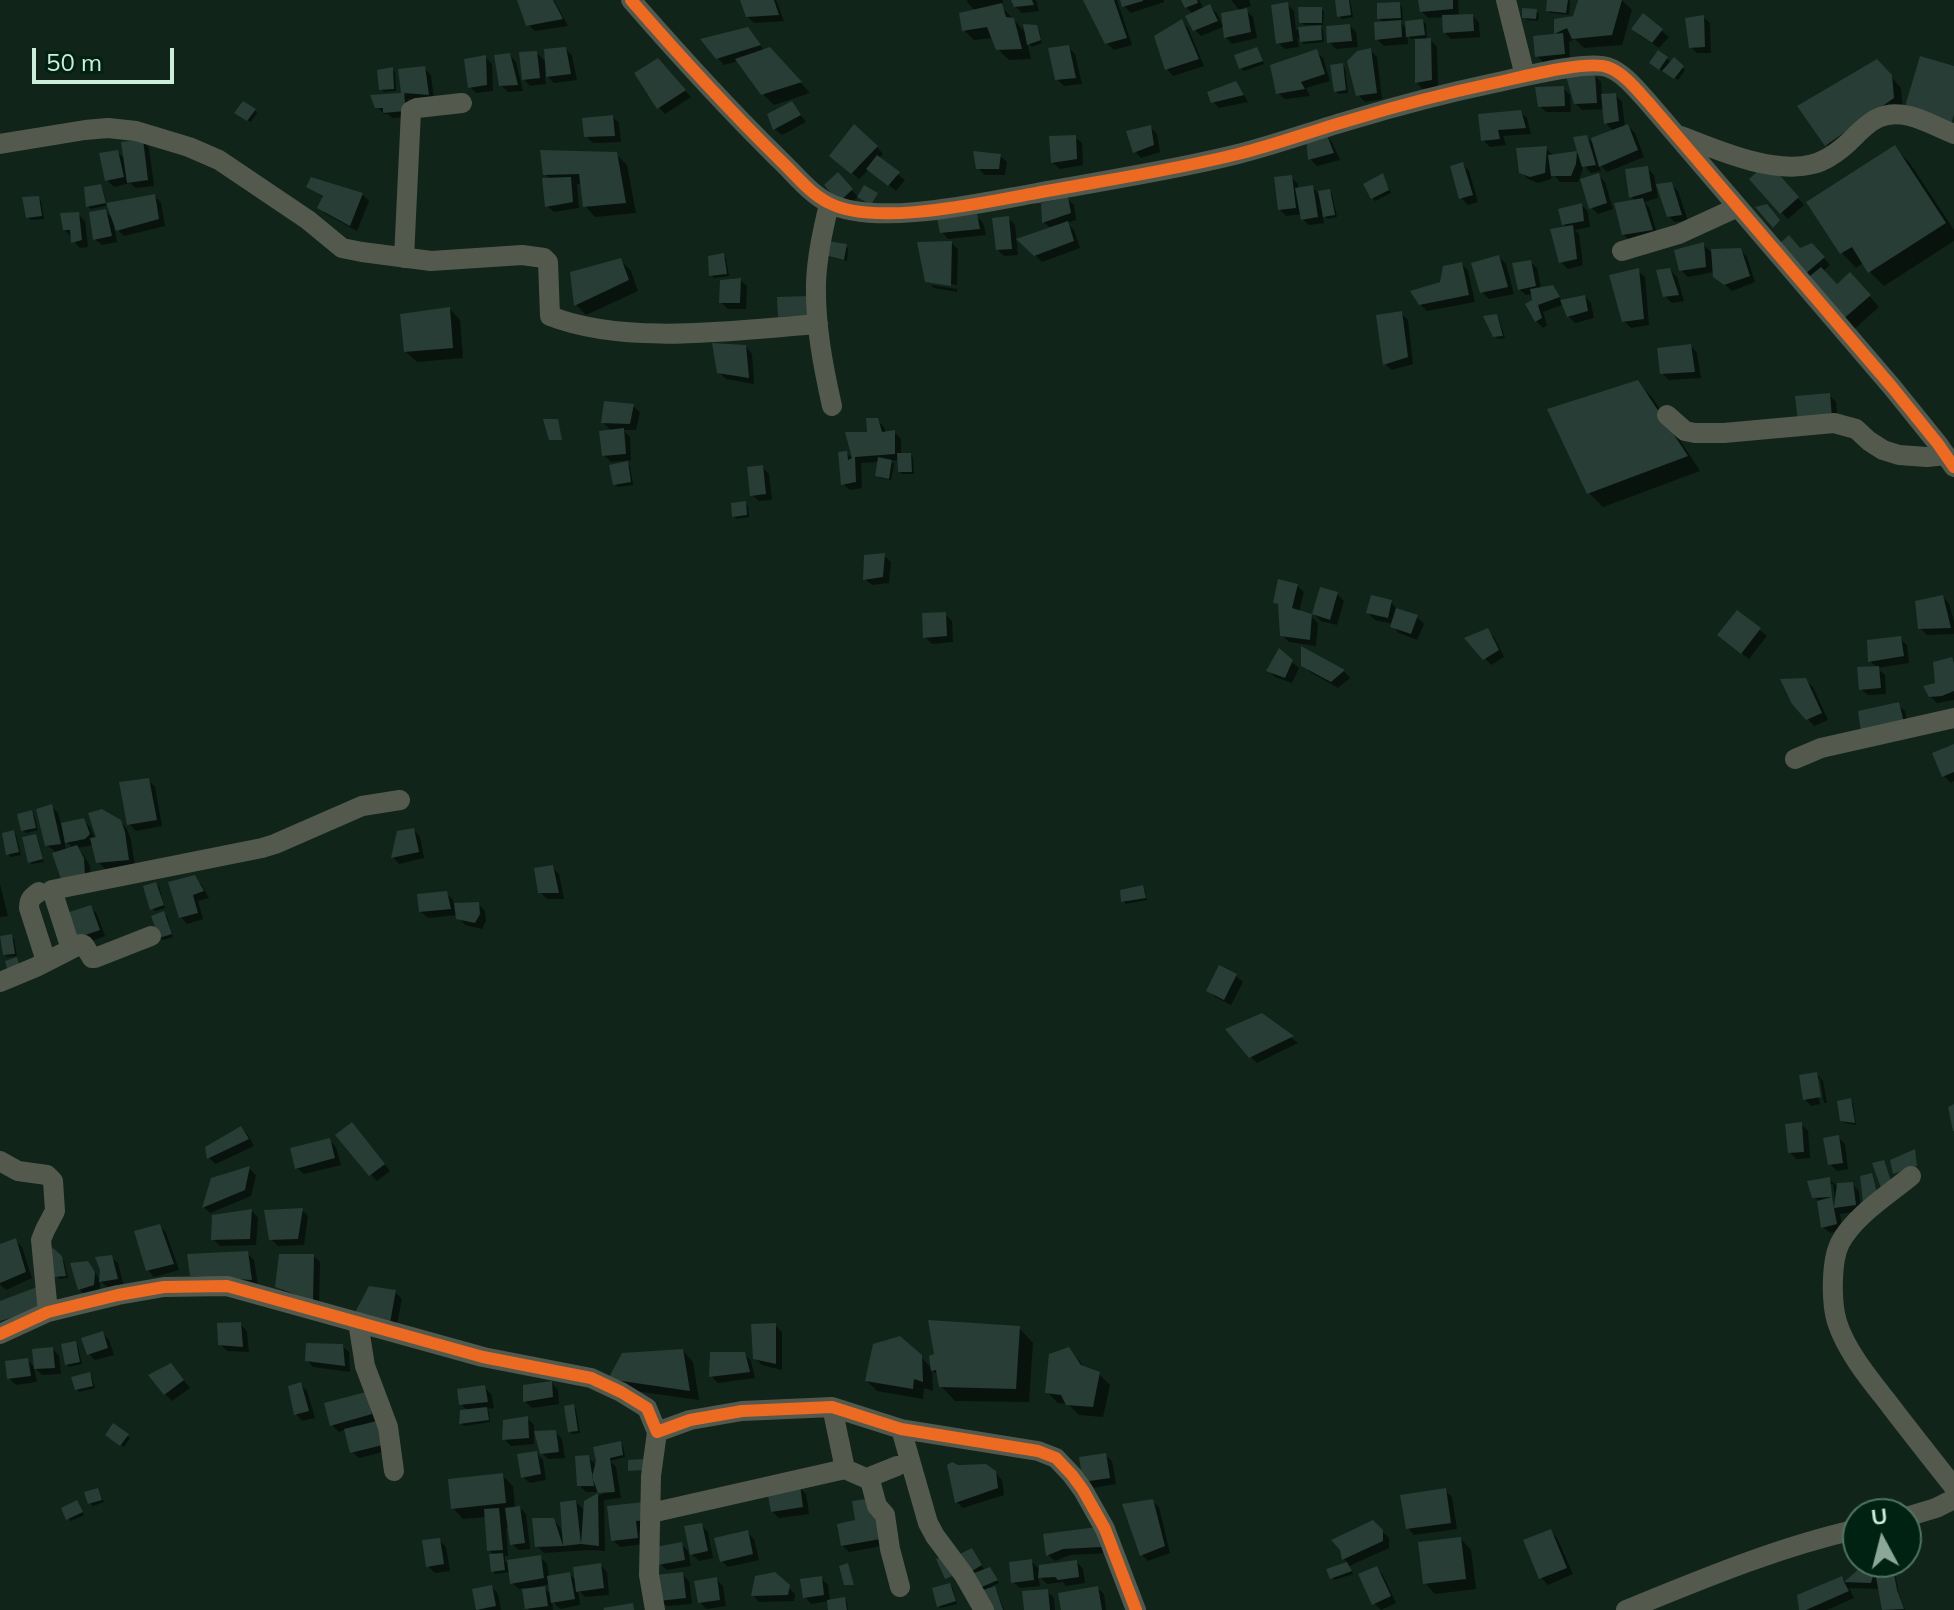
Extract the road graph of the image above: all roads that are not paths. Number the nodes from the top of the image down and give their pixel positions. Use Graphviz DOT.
graph roads {
  1 [pos="631,0"];
  2 [pos="1506,0"];
  3 [pos="1525,76"];
  4 [pos="462,103"];
  5 [pos="1954,134"];
  6 [pos="1677,135"];
  7 [pos="0,144"];
  8 [pos="829,204"];
  9 [pos="1738,207"];
  10 [pos="1622,251"];
  11 [pos="404,258"];
  12 [pos="818,324"];
  13 [pos="832,406"];
  14 [pos="1667,415"];
  15 [pos="1950,461"];
  16 [pos="1954,718"];
  17 [pos="1795,759"];
  18 [pos="400,800"];
  19 [pos="39,892"];
  20 [pos="151,936"];
  21 [pos="71,949"];
  22 [pos="46,961"];
  23 [pos="0,982"];
  24 [pos="0,1161"];
  25 [pos="1911,1176"];
  26 [pos="48,1312"];
  27 [pos="358,1322"];
  28 [pos="0,1334"];
  29 [pos="832,1407"];
  30 [pos="901,1429"];
  31 [pos="657,1432"];
  32 [pos="897,1466"];
  33 [pos="845,1469"];
  34 [pos="394,1471"];
  35 [pos="870,1480"];
  36 [pos="1954,1487"];
  37 [pos="1954,1499"];
  38 [pos="1922,1512"];
  39 [pos="651,1513"];
  40 [pos="1842,1533"];
  41 [pos="900,1587"];
  42 [pos="655,1610"];
  43 [pos="984,1610"];
  44 [pos="1136,1610"];
  45 [pos="1626,1610"];
  1 -- 8 [label="street"];
  2 -- 3 [label="street"];
  3 -- 6 [label="street"];
  3 -- 8 [label="street"];
  4 -- 11 [label="street"];
  5 -- 6 [label="street"];
  6 -- 9 [label="street"];
  7 -- 11 [label="street"];
  8 -- 12 [label="street"];
  9 -- 10 [label="street"];
  9 -- 15 [label="street"];
  11 -- 12 [label="street"];
  12 -- 13 [label="street"];
  14 -- 15 [label="street"];
  16 -- 17 [label="street"];
  18 -- 21 [label="street"];
  19 -- 22 [label="street"];
  20 -- 21 [label="street"];
  21 -- 22 [label="street"];
  22 -- 23 [label="street"];
  24 -- 26 [label="street"];
  25 -- 36 [label="street"];
  26 -- 27 [label="street"];
  26 -- 28 [label="street"];
  27 -- 31 [label="street"];
  27 -- 34 [label="street"];
  29 -- 30 [label="street"];
  29 -- 31 [label="street"];
  29 -- 33 [label="street"];
  30 -- 43 [label="street"];
  30 -- 44 [label="street"];
  31 -- 39 [label="street"];
  32 -- 35 [label="street"];
  33 -- 35 [label="street"];
  33 -- 39 [label="street"];
  35 -- 41 [label="street"];
  37 -- 38 [label="street"];
  39 -- 42 [label="street"];
  40 -- 45 [label="street"];
}
